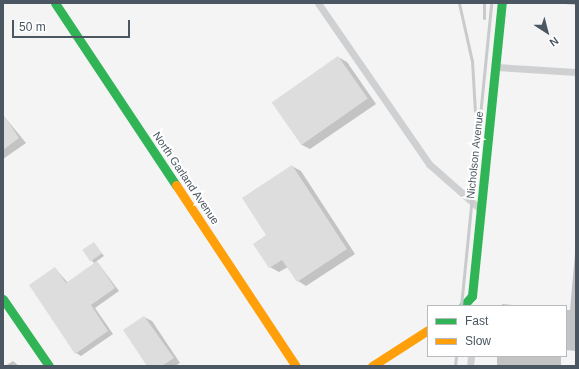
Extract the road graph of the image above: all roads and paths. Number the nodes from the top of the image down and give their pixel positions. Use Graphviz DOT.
graph roads {
  1 [pos="56,3"];
  2 [pos="318,3"];
  3 [pos="502,3"];
  4 [pos="496,67"];
  5 [pos="576,72"];
  6 [pos="482,210"];
  7 [pos="472,296"];
  8 [pos="3,299"];
  9 [pos="464,305"];
  10 [pos="472,305"];
  11 [pos="427,331"];
  12 [pos="49,366"];
  13 [pos="296,366"];
  14 [pos="372,366"];
  1 -- 13 [label="street, North Garland Avenue"];
  2 -- 6 [label="lane"];
  3 -- 4 [label="street, Nicholson Avenue"];
  4 -- 5 [label="lane"];
  4 -- 6 [label="street, Nicholson Avenue"];
  6 -- 7 [label="street, Nicholson Avenue"];
  7 -- 9 [label="street"];
  7 -- 10 [label="lane"];
  8 -- 12 [label="street"];
  11 -- 14 [label="street"];
}
